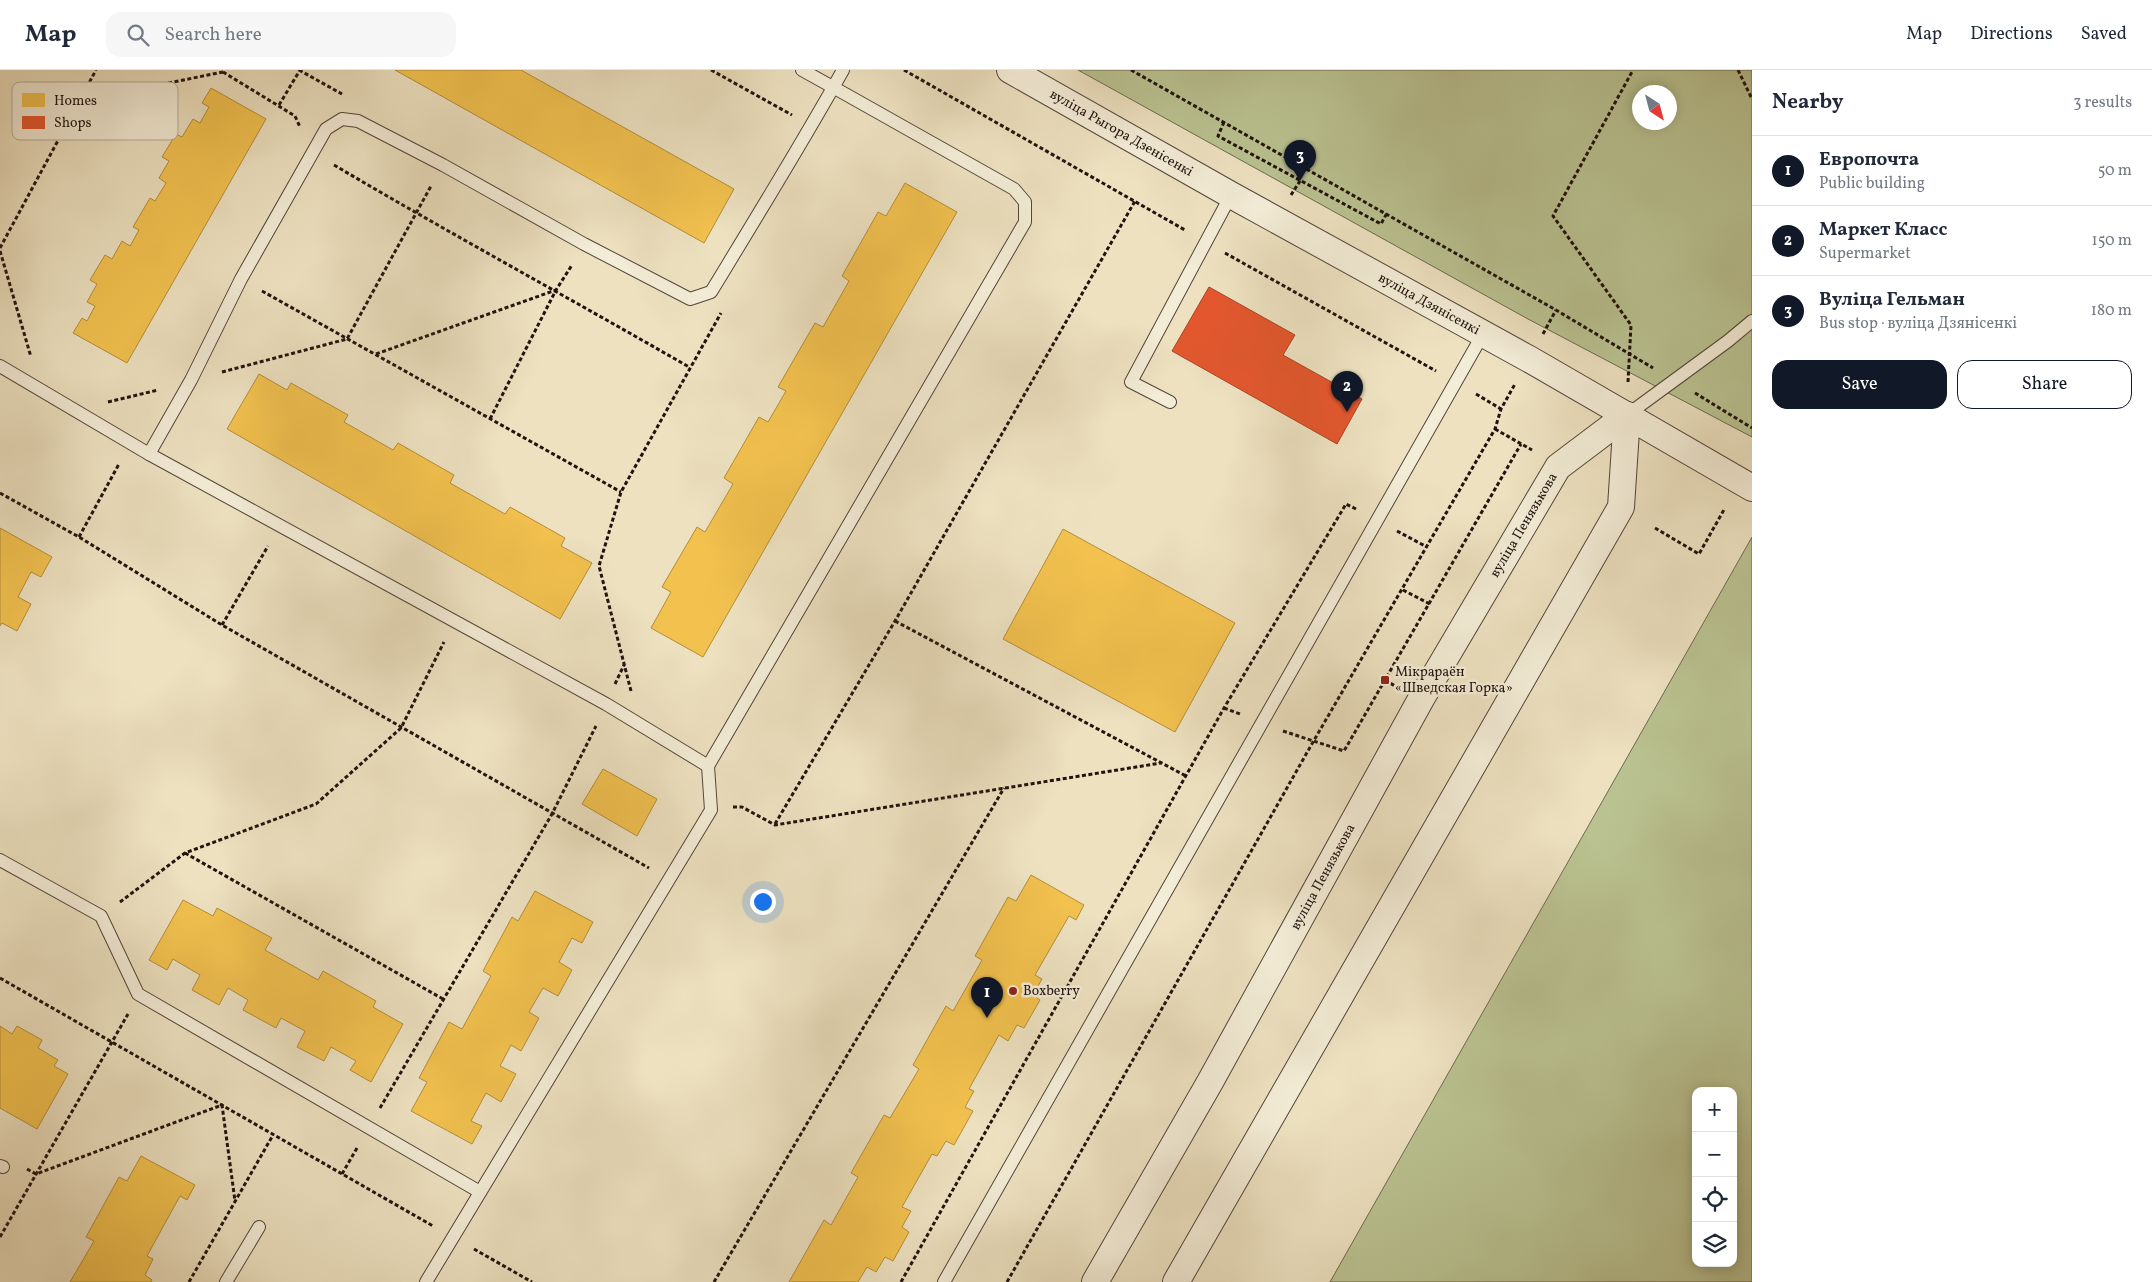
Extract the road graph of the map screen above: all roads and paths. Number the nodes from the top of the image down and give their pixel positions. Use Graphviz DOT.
graph roads {
  1 [pos="96,70"];
  2 [pos="299,70"];
  3 [pos="712,70"];
  4 [pos="802,70"];
  5 [pos="843,70"];
  6 [pos="1010,70"];
  7 [pos="1131,70"];
  8 [pos="1633,70"];
  9 [pos="1738,70"];
  10 [pos="224,71"];
  11 [pos="89,82"];
  12 [pos="170,82"];
  13 [pos="834,87"];
  14 [pos="349,98"];
  15 [pos="1752,99"];
  16 [pos="279,105"];
  17 [pos="794,116"];
  18 [pos="1224,122"];
  19 [pos="789,124"];
  20 [pos="812,126"];
  21 [pos="58,140"];
  22 [pos="313,152"];
  23 [pos="444,165"];
  24 [pos="1231,195"];
  25 [pos="1135,201"];
  26 [pos="414,213"];
  27 [pos="1387,213"];
  28 [pos="584,244"];
  29 [pos="0,250"];
  30 [pos="241,279"];
  31 [pos="556,290"];
  32 [pos="263,291"];
  33 [pos="258,299"];
  34 [pos="724,307"];
  35 [pos="1556,310"];
  36 [pos="1752,321"];
  37 [pos="1483,334"];
  38 [pos="347,338"];
  39 [pos="1540,339"];
  40 [pos="375,354"];
  41 [pos="1630,354"];
  42 [pos="32,360"];
  43 [pos="220,365"];
  44 [pos="0,366"];
  45 [pos="689,367"];
  46 [pos="1518,378"];
  47 [pos="1674,381"];
  48 [pos="156,398"];
  49 [pos="1170,402"];
  50 [pos="106,403"];
  51 [pos="1627,415"];
  52 [pos="490,419"];
  53 [pos="1752,428"];
  54 [pos="1495,429"];
  55 [pos="131,443"];
  56 [pos="1521,444"];
  57 [pos="1532,450"];
  58 [pos="149,454"];
  59 [pos="1752,488"];
  60 [pos="621,492"];
  61 [pos="0,493"];
  62 [pos="1728,503"];
  63 [pos="1377,521"];
  64 [pos="279,526"];
  65 [pos="1655,528"];
  66 [pos="79,537"];
  67 [pos="1427,547"];
  68 [pos="1403,590"];
  69 [pos="1430,604"];
  70 [pos="455,621"];
  71 [pos="895,621"];
  72 [pos="222,625"];
  73 [pos="624,664"];
  74 [pos="606,704"];
  75 [pos="640,723"];
  76 [pos="401,728"];
  77 [pos="1313,742"];
  78 [pos="1161,763"];
  79 [pos="708,766"];
  80 [pos="1186,776"];
  81 [pos="1005,788"];
  82 [pos="711,810"];
  83 [pos="552,814"];
  84 [pos="775,825"];
  85 [pos="185,853"];
  86 [pos="0,860"];
  87 [pos="652,870"];
  88 [pos="102,916"];
  89 [pos="0,978"];
  90 [pos="138,994"];
  91 [pos="443,1000"];
  92 [pos="113,1041"];
  93 [pos="222,1105"];
  94 [pos="369,1128"];
  95 [pos="273,1135"];
  96 [pos="22,1166"];
  97 [pos="36,1174"];
  98 [pos="342,1174"];
  99 [pos="480,1192"];
  100 [pos="235,1201"];
  101 [pos="259,1227"];
  102 [pos="0,1237"];
  103 [pos="453,1237"];
  104 [pos="189,1282"];
  105 [pos="226,1282"];
  106 [pos="426,1282"];
  107 [pos="532,1282"];
  108 [pos="714,1282"];
  109 [pos="901,1282"];
  110 [pos="944,1282"];
  111 [pos="1007,1282"];
  112 [pos="1095,1282"];
  113 [pos="1176,1282"];
  1 -- 11 [label="path"];
  2 -- 14 [label="path"];
  2 -- 16 [label="path"];
  3 -- 17 [label="path"];
  4 -- 13 [label="lane"];
  5 -- 13 [label="lane"];
  6 -- 24 [label="street, вуліца Рыгора Дзенісенкі"];
  7 -- 18 [label="path"];
  8 -- 41 [label="path"];
  9 -- 15 [label="path"];
  10 -- 12 [label="path"];
  10 -- 16 [label="path"];
  13 -- 20 [label="lane"];
  13 -- 79 [label="lane"];
  16 -- 22 [label="path"];
  17 -- 19 [label="path"];
  17 -- 20 [label="path"];
  18 -- 27 [label="path"];
  18 -- 27 [label="path"];
  20 -- 28 [label="lane"];
  21 -- 29 [label="path"];
  22 -- 23 [label="lane"];
  22 -- 26 [label="path"];
  22 -- 30 [label="lane"];
  23 -- 26 [label="path"];
  23 -- 28 [label="lane"];
  24 -- 37 [label="street, вуліца Дзянісенкі"];
  24 -- 49 [label="lane"];
  25 -- 71 [label="path"];
  26 -- 31 [label="path"];
  26 -- 38 [label="path"];
  27 -- 35 [label="path"];
  28 -- 31 [label="path"];
  29 -- 42 [label="path"];
  30 -- 32 [label="path"];
  30 -- 58 [label="lane"];
  31 -- 40 [label="path"];
  31 -- 45 [label="path"];
  31 -- 52 [label="path"];
  32 -- 33 [label="path"];
  32 -- 38 [label="path"];
  34 -- 45 [label="path"];
  35 -- 39 [label="path"];
  35 -- 41 [label="path"];
  36 -- 47 [label="lane"];
  37 -- 51 [label="street, вуліца Дзянісенкі"];
  37 -- 63 [label="lane"];
  38 -- 40 [label="path"];
  38 -- 43 [label="path"];
  40 -- 52 [label="path"];
  41 -- 47 [label="path"];
  41 -- 51 [label="path"];
  44 -- 55 [label="lane"];
  45 -- 60 [label="path"];
  46 -- 54 [label="path"];
  47 -- 51 [label="lane"];
  47 -- 53 [label="path"];
  48 -- 50 [label="path"];
  51 -- 59 [label="street, вуліца Дзянісенкі"];
  51 -- 112 [label="street, вуліца Пенязькова"];
  51 -- 113 [label="street"];
  52 -- 60 [label="path"];
  54 -- 56 [label="path"];
  54 -- 67 [label="path"];
  55 -- 58 [label="lane"];
  55 -- 66 [label="path"];
  56 -- 57 [label="path"];
  56 -- 69 [label="path"];
  58 -- 64 [label="lane"];
  60 -- 73 [label="path"];
  61 -- 66 [label="path"];
  62 -- 65 [label="path"];
  63 -- 67 [label="path"];
  63 -- 80 [label="path"];
  63 -- 110 [label="lane"];
  64 -- 70 [label="lane"];
  64 -- 72 [label="path"];
  66 -- 72 [label="path"];
  67 -- 68 [label="path"];
  68 -- 69 [label="path"];
  68 -- 77 [label="path"];
  69 -- 77 [label="path"];
  70 -- 74 [label="lane"];
  70 -- 76 [label="path"];
  71 -- 78 [label="path"];
  71 -- 84 [label="path"];
  72 -- 76 [label="path"];
  73 -- 74 [label="path"];
  73 -- 75 [label="path"];
  74 -- 75 [label="lane"];
  74 -- 83 [label="path"];
  75 -- 79 [label="lane"];
  76 -- 83 [label="path"];
  76 -- 85 [label="path"];
  77 -- 111 [label="path"];
  78 -- 80 [label="path"];
  78 -- 81 [label="path"];
  79 -- 82 [label="lane"];
  80 -- 109 [label="path"];
  81 -- 84 [label="path"];
  81 -- 108 [label="path"];
  82 -- 84 [label="path"];
  82 -- 99 [label="lane"];
  83 -- 87 [label="path"];
  83 -- 91 [label="path"];
  85 -- 88 [label="path"];
  85 -- 91 [label="path"];
  86 -- 88 [label="lane"];
  88 -- 90 [label="lane"];
  89 -- 92 [label="path"];
  90 -- 92 [label="path"];
  90 -- 94 [label="lane"];
  91 -- 94 [label="path"];
  92 -- 93 [label="path"];
  92 -- 97 [label="path"];
  93 -- 95 [label="path"];
  93 -- 97 [label="path"];
  93 -- 100 [label="path"];
  94 -- 98 [label="path"];
  94 -- 99 [label="lane"];
  95 -- 98 [label="path"];
  95 -- 100 [label="path"];
  96 -- 97 [label="path"];
  97 -- 102 [label="path"];
  98 -- 103 [label="path"];
  99 -- 103 [label="lane"];
  100 -- 104 [label="path"];
  101 -- 105 [label="lane"];
  103 -- 106 [label="lane"];
  103 -- 107 [label="path"];
}
